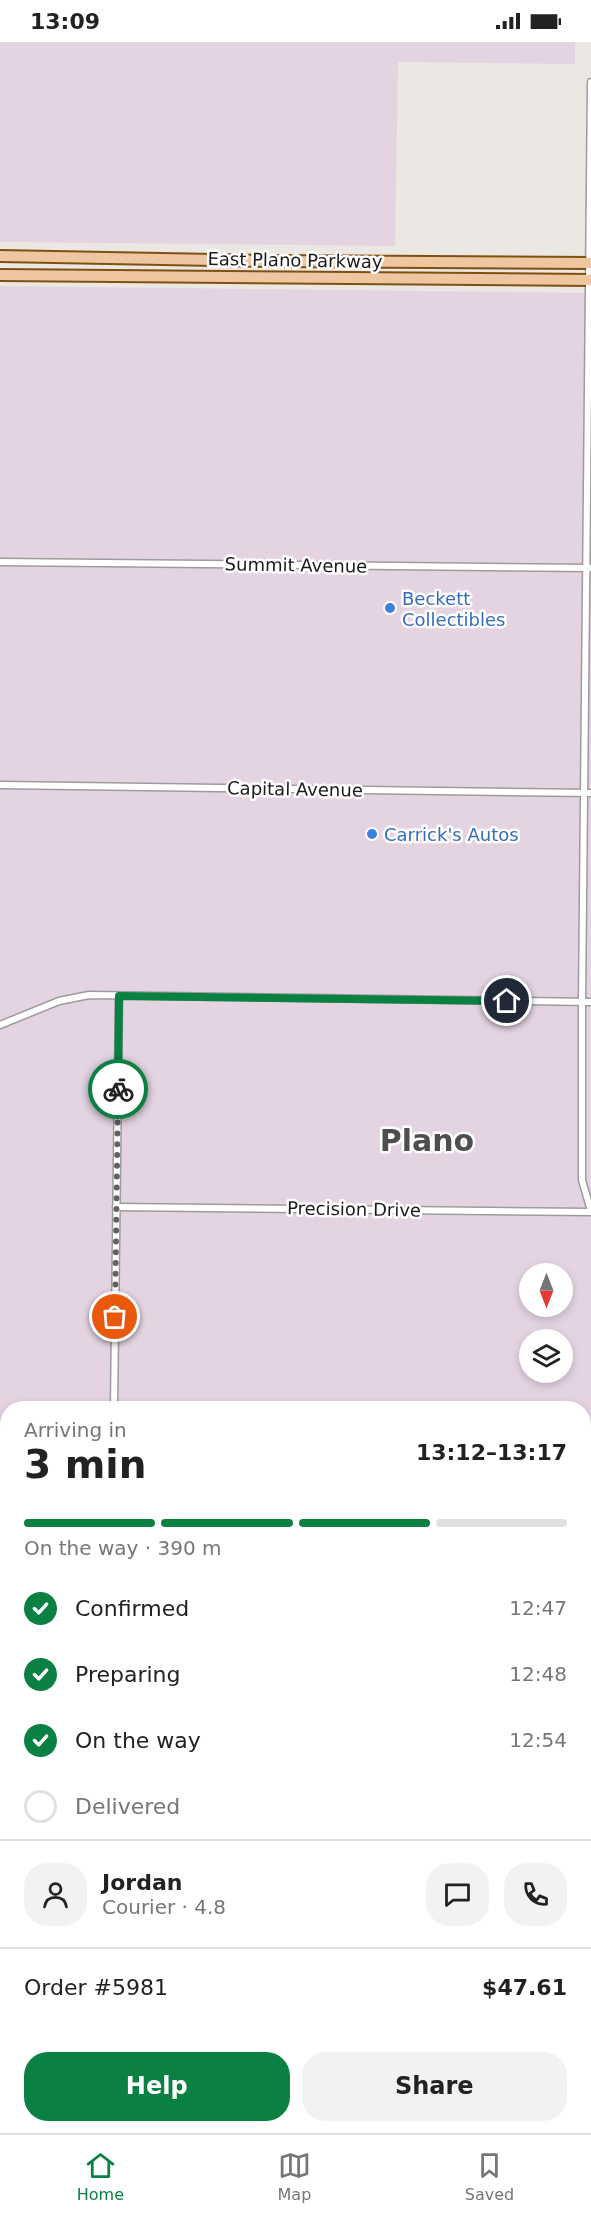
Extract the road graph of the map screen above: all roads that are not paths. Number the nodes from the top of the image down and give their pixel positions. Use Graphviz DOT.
graph roads {
  1 [pos="591,82"];
  2 [pos="0,256"];
  3 [pos="108,257"];
  4 [pos="267,261"];
  5 [pos="390,261"];
  6 [pos="454,262"];
  7 [pos="590,263"];
  8 [pos="0,275"];
  9 [pos="108,277"];
  10 [pos="267,277"];
  11 [pos="390,279"];
  12 [pos="453,279"];
  13 [pos="590,280"];
  14 [pos="0,562"];
  15 [pos="589,567"];
  16 [pos="0,785"];
  17 [pos="588,793"];
  18 [pos="119,996"];
  19 [pos="582,1002"];
  20 [pos="591,1002"];
  21 [pos="0,1025"];
  22 [pos="116,1207"];
  23 [pos="591,1212"];
  24 [pos="114,1401"];
  1 -- 7 [label="street"];
  2 -- 3 [label="main road, East Plano Parkway"];
  3 -- 4 [label="main road, East Plano Parkway"];
  3 -- 9 [label="main road"];
  4 -- 5 [label="main road, East Plano Parkway"];
  4 -- 10 [label="main road"];
  5 -- 6 [label="main road, East Plano Parkway"];
  5 -- 11 [label="main road"];
  6 -- 7 [label="main road, East Plano Parkway"];
  6 -- 12 [label="main road"];
  7 -- 13 [label="street"];
  8 -- 9 [label="main road, East Plano Parkway"];
  9 -- 10 [label="main road, East Plano Parkway"];
  10 -- 11 [label="main road, East Plano Parkway"];
  11 -- 12 [label="main road, East Plano Parkway"];
  12 -- 13 [label="main road, East Plano Parkway"];
  13 -- 15 [label="street"];
  14 -- 15 [label="street, Summit Avenue"];
  15 -- 17 [label="street"];
  16 -- 17 [label="street, Capital Avenue"];
  17 -- 19 [label="street"];
  18 -- 19 [label="street"];
  18 -- 21 [label="street"];
  18 -- 22 [label="street"];
  19 -- 20 [label="street"];
  19 -- 23 [label="street"];
  22 -- 23 [label="street, Precision Drive"];
  22 -- 24 [label="street"];
}
